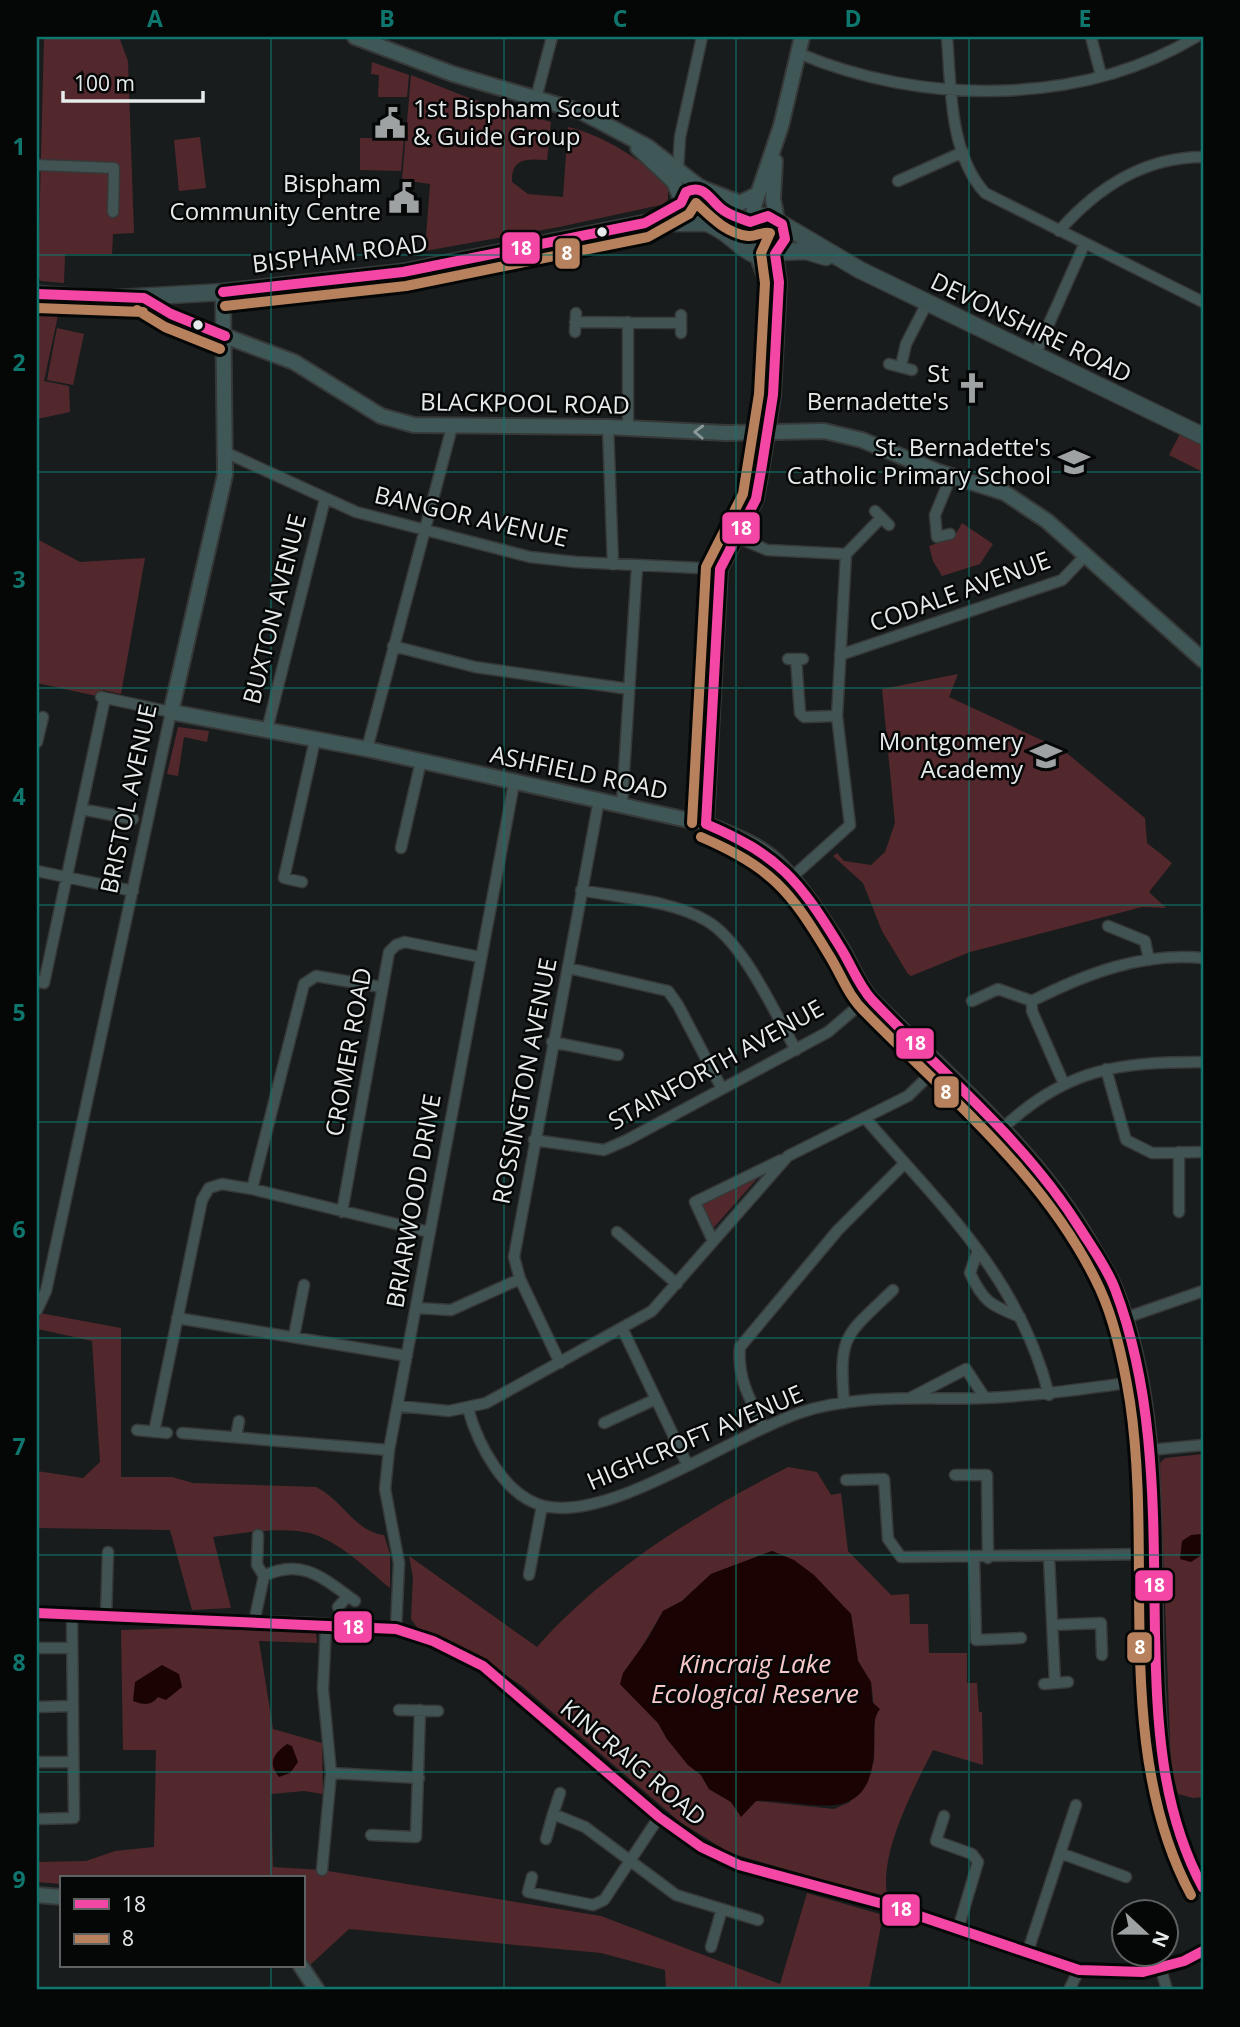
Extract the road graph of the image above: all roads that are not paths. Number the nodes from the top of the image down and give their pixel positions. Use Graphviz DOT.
graph roads {
  1 [pos="552,37"];
  2 [pos="702,37"];
  3 [pos="802,37"];
  4 [pos="947,37"];
  5 [pos="1091,37"];
  6 [pos="1196,37"];
  7 [pos="361,38"];
  8 [pos="798,53"];
  9 [pos="1101,75"];
  10 [pos="952,92"];
  11 [pos="536,99"];
  12 [pos="625,134"];
  13 [pos="680,137"];
  14 [pos="775,146"];
  15 [pos="657,152"];
  16 [pos="962,152"];
  17 [pos="1203,157"];
  18 [pos="37,165"];
  19 [pos="678,169"];
  20 [pos="898,181"];
  21 [pos="703,189"];
  22 [pos="758,194"];
  23 [pos="681,201"];
  24 [pos="113,212"];
  25 [pos="752,221"];
  26 [pos="780,222"];
  27 [pos="645,223"];
  28 [pos="704,223"];
  29 [pos="1059,231"];
  30 [pos="1084,245"];
  31 [pos="754,253"];
  32 [pos="777,253"];
  33 [pos="839,259"];
  34 [pos="223,292"];
  35 [pos="37,294"];
  36 [pos="144,298"];
  37 [pos="1203,302"];
  38 [pos="926,303"];
  39 [pos="777,311"];
  40 [pos="575,322"];
  41 [pos="628,322"];
  42 [pos="681,324"];
  43 [pos="225,336"];
  44 [pos="1035,355"];
  45 [pos="889,364"];
  46 [pos="901,366"];
  47 [pos="912,370"];
  48 [pos="452,427"];
  49 [pos="608,427"];
  50 [pos="628,429"];
  51 [pos="767,431"];
  52 [pos="1203,436"];
  53 [pos="226,453"];
  54 [pos="951,476"];
  55 [pos="325,499"];
  56 [pos="882,518"];
  57 [pos="424,531"];
  58 [pos="950,534"];
  59 [pos="736,537"];
  60 [pos="846,554"];
  61 [pos="1086,555"];
  62 [pos="613,565"];
  63 [pos="637,566"];
  64 [pos="720,569"];
  65 [pos="393,646"];
  66 [pos="840,654"];
  67 [pos="796,659"];
  68 [pos="1203,660"];
  69 [pos="629,689"];
  70 [pos="171,712"];
  71 [pos="836,716"];
  72 [pos="43,717"];
  73 [pos="267,730"];
  74 [pos="315,740"];
  75 [pos="37,742"];
  76 [pos="367,749"];
  77 [pos="421,761"];
  78 [pos="514,783"];
  79 [pos="599,800"];
  80 [pos="622,804"];
  81 [pos="81,808"];
  82 [pos="133,819"];
  83 [pos="706,824"];
  84 [pos="401,848"];
  85 [pos="37,871"];
  86 [pos="67,877"];
  87 [pos="791,878"];
  88 [pos="302,882"];
  89 [pos="581,890"];
  90 [pos="133,891"];
  91 [pos="1108,926"];
  92 [pos="480,957"];
  93 [pos="1203,958"];
  94 [pos="1149,960"];
  95 [pos="568,968"];
  96 [pos="37,981"];
  97 [pos="381,987"];
  98 [pos="869,996"];
  99 [pos="972,1000"];
  100 [pos="1032,1001"];
  101 [pos="552,1042"];
  102 [pos="796,1050"];
  103 [pos="612,1057"];
  104 [pos="1203,1062"];
  105 [pos="941,1064"];
  106 [pos="1106,1069"];
  107 [pos="1064,1083"];
  108 [pos="722,1090"];
  109 [pos="865,1118"];
  110 [pos="1003,1128"];
  111 [pos="534,1140"];
  112 [pos="1179,1152"];
  113 [pos="1203,1152"];
  114 [pos="788,1156"];
  115 [pos="904,1164"];
  116 [pos="251,1189"];
  117 [pos="342,1212"];
  118 [pos="1179,1212"];
  119 [pos="429,1232"];
  120 [pos="617,1232"];
  121 [pos="713,1241"];
  122 [pos="978,1250"];
  123 [pos="520,1279"];
  124 [pos="677,1284"];
  125 [pos="304,1285"];
  126 [pos="892,1290"];
  127 [pos="1203,1291"];
  128 [pos="416,1308"];
  129 [pos="37,1310"];
  130 [pos="1020,1317"];
  131 [pos="177,1318"];
  132 [pos="1125,1318"];
  133 [pos="622,1329"];
  134 [pos="294,1336"];
  135 [pos="407,1356"];
  136 [pos="560,1363"];
  137 [pos="1142,1381"];
  138 [pos="1049,1395"];
  139 [pos="985,1398"];
  140 [pos="654,1400"];
  141 [pos="906,1400"];
  142 [pos="844,1403"];
  143 [pos="398,1406"];
  144 [pos="468,1409"];
  145 [pos="239,1421"];
  146 [pos="604,1423"];
  147 [pos="764,1427"];
  148 [pos="137,1430"];
  149 [pos="154,1432"];
  150 [pos="167,1433"];
  151 [pos="182,1433"];
  152 [pos="236,1437"];
  153 [pos="1203,1445"];
  154 [pos="389,1450"];
  155 [pos="1149,1450"];
  156 [pos="687,1464"];
  157 [pos="955,1475"];
  158 [pos="846,1480"];
  159 [pos="542,1506"];
  160 [pos="258,1535"];
  161 [pos="107,1552"];
  162 [pos="1152,1554"];
  163 [pos="1049,1557"];
  164 [pos="974,1558"];
  165 [pos="988,1558"];
  166 [pos="529,1575"];
  167 [pos="264,1576"];
  168 [pos="338,1607"];
  169 [pos="37,1614"];
  170 [pos="72,1616"];
  171 [pos="106,1617"];
  172 [pos="254,1622"];
  173 [pos="326,1624"];
  174 [pos="1053,1625"];
  175 [pos="396,1629"];
  176 [pos="1021,1637"];
  177 [pos="37,1648"];
  178 [pos="72,1648"];
  179 [pos="1102,1655"];
  180 [pos="1068,1682"];
  181 [pos="72,1706"];
  182 [pos="37,1707"];
  183 [pos="399,1710"];
  184 [pos="421,1710"];
  185 [pos="438,1711"];
  186 [pos="37,1762"];
  187 [pos="73,1762"];
  188 [pos="331,1773"];
  189 [pos="419,1778"];
  190 [pos="560,1793"];
  191 [pos="1076,1805"];
  192 [pos="554,1814"];
  193 [pos="944,1816"];
  194 [pos="659,1817"];
  195 [pos="37,1819"];
  196 [pos="370,1835"];
  197 [pos="546,1839"];
  198 [pos="936,1841"];
  199 [pos="311,1846"];
  200 [pos="325,1847"];
  201 [pos="932,1853"];
  202 [pos="1060,1853"];
  203 [pos="631,1861"];
  204 [pos="322,1870"];
  205 [pos="532,1877"];
  206 [pos="1126,1877"];
  207 [pos="1203,1888"];
  208 [pos="37,1895"];
  209 [pos="60,1897"];
  210 [pos="722,1909"];
  211 [pos="758,1920"];
  212 [pos="958,1928"];
  213 [pos="711,1947"];
  214 [pos="1028,1951"];
  215 [pos="1203,1951"];
  216 [pos="302,1968"];
  217 [pos="1161,1969"];
  218 [pos="1079,1970"];
  219 [pos="317,1990"];
  220 [pos="1069,1990"];
  221 [pos="1167,1990"];
  1 -- 11 [label="street"];
  2 -- 13 [label="street"];
  3 -- 8 [label="street"];
  4 -- 10 [label="street"];
  5 -- 9 [label="street"];
  6 -- 9 [label="street"];
  7 -- 11 [label="street"];
  8 -- 10 [label="street"];
  8 -- 14 [label="street"];
  9 -- 10 [label="street"];
  10 -- 16 [label="street"];
  11 -- 12 [label="street"];
  12 -- 15 [label="street"];
  12 -- 23 [label="street"];
  13 -- 15 [label="street"];
  13 -- 19 [label="street"];
  14 -- 22 [label="street"];
  14 -- 26 [label="street"];
  15 -- 19 [label="street"];
  16 -- 20 [label="street"];
  16 -- 29 [label="street"];
  17 -- 29 [label="street"];
  18 -- 24 [label="street"];
  19 -- 21 [label="street"];
  21 -- 22 [label="street"];
  21 -- 23 [label="main road, BISPHAM ROAD"];
  21 -- 25 [label="main road"];
  22 -- 25 [label="street"];
  23 -- 27 [label="main road, BISPHAM ROAD"];
  23 -- 28 [label="main road"];
  25 -- 26 [label="main road"];
  25 -- 31 [label="main road"];
  26 -- 32 [label="main road"];
  26 -- 33 [label="main road, DEVONSHIRE ROAD"];
  27 -- 28 [label="main road, BISPHAM ROAD"];
  27 -- 34 [label="main road, BISPHAM ROAD"];
  28 -- 31 [label="main road"];
  29 -- 30 [label="street"];
  30 -- 37 [label="street"];
  30 -- 44 [label="street"];
  31 -- 32 [label="main road"];
  31 -- 39 [label="street"];
  32 -- 33 [label="main road, DEVONSHIRE ROAD"];
  32 -- 39 [label="street"];
  33 -- 38 [label="main road, DEVONSHIRE ROAD"];
  34 -- 36 [label="main road, BISPHAM ROAD"];
  34 -- 43 [label="street, BRISTOL AVENUE"];
  35 -- 36 [label="main road, BISPHAM ROAD"];
  36 -- 43 [label="street, BLACKPOOL ROAD"];
  38 -- 44 [label="main road, DEVONSHIRE ROAD"];
  38 -- 46 [label="street"];
  39 -- 51 [label="street"];
  40 -- 41 [label="street"];
  41 -- 42 [label="street"];
  41 -- 50 [label="street"];
  43 -- 48 [label="street, BLACKPOOL ROAD"];
  43 -- 53 [label="street, BRISTOL AVENUE"];
  44 -- 52 [label="main road, DEVONSHIRE ROAD"];
  45 -- 46 [label="street"];
  46 -- 47 [label="street"];
  48 -- 49 [label="street, BLACKPOOL ROAD"];
  48 -- 57 [label="street"];
  49 -- 50 [label="street, BLACKPOOL ROAD"];
  49 -- 62 [label="street"];
  51 -- 50 [label="street, BLACKPOOL ROAD, one-way"];
  51 -- 54 [label="street, BLACKPOOL ROAD"];
  51 -- 59 [label="street"];
  53 -- 55 [label="street, BANGOR AVENUE"];
  53 -- 70 [label="street, BRISTOL AVENUE"];
  54 -- 58 [label="street"];
  54 -- 61 [label="street, BLACKPOOL ROAD"];
  55 -- 57 [label="street, BANGOR AVENUE"];
  55 -- 73 [label="street, BUXTON AVENUE"];
  56 -- 60 [label="street"];
  57 -- 62 [label="street, BANGOR AVENUE"];
  57 -- 65 [label="street"];
  59 -- 60 [label="street"];
  59 -- 64 [label="street"];
  60 -- 66 [label="street"];
  61 -- 66 [label="street, CODALE AVENUE"];
  61 -- 68 [label="street, BLACKPOOL ROAD"];
  62 -- 63 [label="street, BANGOR AVENUE"];
  63 -- 64 [label="street, BANGOR AVENUE"];
  63 -- 69 [label="street"];
  64 -- 83 [label="street"];
  65 -- 69 [label="street"];
  65 -- 76 [label="street"];
  66 -- 71 [label="street"];
  67 -- 71 [label="street"];
  69 -- 80 [label="street"];
  70 -- 73 [label="street, ASHFIELD ROAD"];
  70 -- 81 [label="street, ASHFIELD ROAD"];
  70 -- 90 [label="street, BRISTOL AVENUE"];
  71 -- 87 [label="street"];
  72 -- 75 [label="street"];
  73 -- 74 [label="street, ASHFIELD ROAD"];
  74 -- 76 [label="street, ASHFIELD ROAD"];
  74 -- 88 [label="street"];
  76 -- 77 [label="street, ASHFIELD ROAD"];
  77 -- 78 [label="street, ASHFIELD ROAD"];
  77 -- 84 [label="street"];
  78 -- 79 [label="street, ASHFIELD ROAD"];
  78 -- 92 [label="street, BRIARWOOD DRIVE"];
  79 -- 80 [label="street, ASHFIELD ROAD"];
  79 -- 89 [label="street, ROSSINGTON AVENUE"];
  80 -- 83 [label="street, ASHFIELD ROAD"];
  81 -- 82 [label="street"];
  81 -- 86 [label="street"];
  83 -- 87 [label="street, ASHFIELD ROAD"];
  85 -- 86 [label="street"];
  86 -- 90 [label="street"];
  86 -- 96 [label="street"];
  87 -- 98 [label="street, ASHFIELD ROAD"];
  89 -- 95 [label="street, ROSSINGTON AVENUE"];
  89 -- 102 [label="street"];
  90 -- 129 [label="street, BRISTOL AVENUE"];
  91 -- 94 [label="street"];
  92 -- 97 [label="street, CROMER ROAD"];
  92 -- 119 [label="street, BRIARWOOD DRIVE"];
  93 -- 94 [label="street"];
  94 -- 100 [label="street"];
  95 -- 101 [label="street, ROSSINGTON AVENUE"];
  95 -- 108 [label="street"];
  97 -- 116 [label="street"];
  97 -- 117 [label="street, CROMER ROAD"];
  98 -- 102 [label="street, STAINFORTH AVENUE"];
  98 -- 105 [label="street, ASHFIELD ROAD"];
  99 -- 100 [label="street"];
  100 -- 107 [label="street"];
  101 -- 103 [label="street"];
  101 -- 111 [label="street, ROSSINGTON AVENUE"];
  102 -- 108 [label="street, STAINFORTH AVENUE"];
  104 -- 106 [label="street"];
  105 -- 109 [label="street"];
  105 -- 110 [label="street, ASHFIELD ROAD"];
  106 -- 107 [label="street"];
  106 -- 112 [label="street"];
  107 -- 110 [label="street"];
  108 -- 111 [label="street, STAINFORTH AVENUE"];
  109 -- 114 [label="street"];
  109 -- 115 [label="street"];
  110 -- 132 [label="street, ASHFIELD ROAD"];
  111 -- 123 [label="street, ROSSINGTON AVENUE"];
  112 -- 113 [label="street"];
  112 -- 118 [label="street"];
  114 -- 121 [label="street"];
  114 -- 121 [label="street"];
  115 -- 122 [label="street"];
  115 -- 147 [label="street"];
  116 -- 117 [label="street"];
  116 -- 131 [label="street"];
  117 -- 119 [label="street"];
  119 -- 128 [label="street, BRIARWOOD DRIVE"];
  120 -- 124 [label="street"];
  121 -- 124 [label="street"];
  122 -- 130 [label="street"];
  122 -- 130 [label="street"];
  123 -- 128 [label="street"];
  123 -- 136 [label="street, ROSSINGTON AVENUE"];
  124 -- 133 [label="street"];
  125 -- 134 [label="street"];
  126 -- 142 [label="street"];
  127 -- 132 [label="street"];
  128 -- 135 [label="street, BRIARWOOD DRIVE"];
  130 -- 138 [label="street"];
  131 -- 134 [label="street"];
  131 -- 149 [label="street"];
  132 -- 137 [label="street, ASHFIELD ROAD"];
  133 -- 136 [label="street"];
  133 -- 140 [label="street"];
  134 -- 135 [label="street"];
  135 -- 143 [label="street, BRIARWOOD DRIVE"];
  136 -- 144 [label="street"];
  137 -- 138 [label="street, HIGHCROFT AVENUE"];
  137 -- 155 [label="street, ASHFIELD ROAD"];
  138 -- 139 [label="street, HIGHCROFT AVENUE"];
  139 -- 141 [label="street, HIGHCROFT AVENUE"];
  139 -- 141 [label="street, HIGHCROFT AVENUE"];
  140 -- 146 [label="street"];
  140 -- 156 [label="street"];
  141 -- 142 [label="street, HIGHCROFT AVENUE"];
  142 -- 147 [label="street, HIGHCROFT AVENUE"];
  143 -- 144 [label="street"];
  143 -- 154 [label="street, BRIARWOOD DRIVE"];
  144 -- 159 [label="street"];
  145 -- 152 [label="street"];
  147 -- 156 [label="street, HIGHCROFT AVENUE"];
  148 -- 149 [label="street"];
  149 -- 150 [label="street"];
  151 -- 152 [label="street"];
  152 -- 154 [label="street"];
  153 -- 155 [label="street"];
  154 -- 175 [label="street, BRIARWOOD DRIVE"];
  155 -- 162 [label="street, ASHFIELD ROAD"];
  156 -- 159 [label="street, HIGHCROFT AVENUE"];
  157 -- 165 [label="street"];
  158 -- 164 [label="street"];
  159 -- 166 [label="street"];
  160 -- 167 [label="street"];
  161 -- 171 [label="street"];
  162 -- 163 [label="street"];
  162 -- 207 [label="street, ASHFIELD ROAD"];
  163 -- 165 [label="street"];
  163 -- 174 [label="street"];
  164 -- 165 [label="street"];
  164 -- 176 [label="street"];
  167 -- 168 [label="street"];
  167 -- 172 [label="street"];
  169 -- 170 [label="street, KINCRAIG ROAD"];
  170 -- 171 [label="street, KINCRAIG ROAD"];
  170 -- 178 [label="street"];
  171 -- 172 [label="street, KINCRAIG ROAD"];
  172 -- 173 [label="street, KINCRAIG ROAD"];
  173 -- 175 [label="street, KINCRAIG ROAD"];
  173 -- 188 [label="street"];
  174 -- 179 [label="street"];
  174 -- 180 [label="street"];
  175 -- 194 [label="street, KINCRAIG ROAD"];
  177 -- 178 [label="street"];
  178 -- 181 [label="street"];
  181 -- 182 [label="street"];
  181 -- 187 [label="street"];
  183 -- 184 [label="street"];
  184 -- 185 [label="street"];
  184 -- 189 [label="street"];
  186 -- 187 [label="street"];
  187 -- 195 [label="street"];
  188 -- 189 [label="street"];
  188 -- 200 [label="street"];
  189 -- 196 [label="street"];
  190 -- 192 [label="street"];
  191 -- 202 [label="street"];
  192 -- 197 [label="street"];
  192 -- 203 [label="street"];
  193 -- 198 [label="street"];
  194 -- 203 [label="street"];
  194 -- 212 [label="street, KINCRAIG ROAD"];
  198 -- 201 [label="street"];
  198 -- 212 [label="street"];
  199 -- 200 [label="street"];
  200 -- 204 [label="street"];
  202 -- 206 [label="street"];
  202 -- 214 [label="street"];
  203 -- 205 [label="street"];
  203 -- 210 [label="street"];
  208 -- 209 [label="street"];
  210 -- 211 [label="street"];
  210 -- 213 [label="street"];
  212 -- 214 [label="street, KINCRAIG ROAD"];
  214 -- 218 [label="street, KINCRAIG ROAD"];
  215 -- 217 [label="street, KINCRAIG ROAD"];
  216 -- 219 [label="street"];
  217 -- 218 [label="street, KINCRAIG ROAD"];
  217 -- 221 [label="street"];
  218 -- 220 [label="street"];
}
